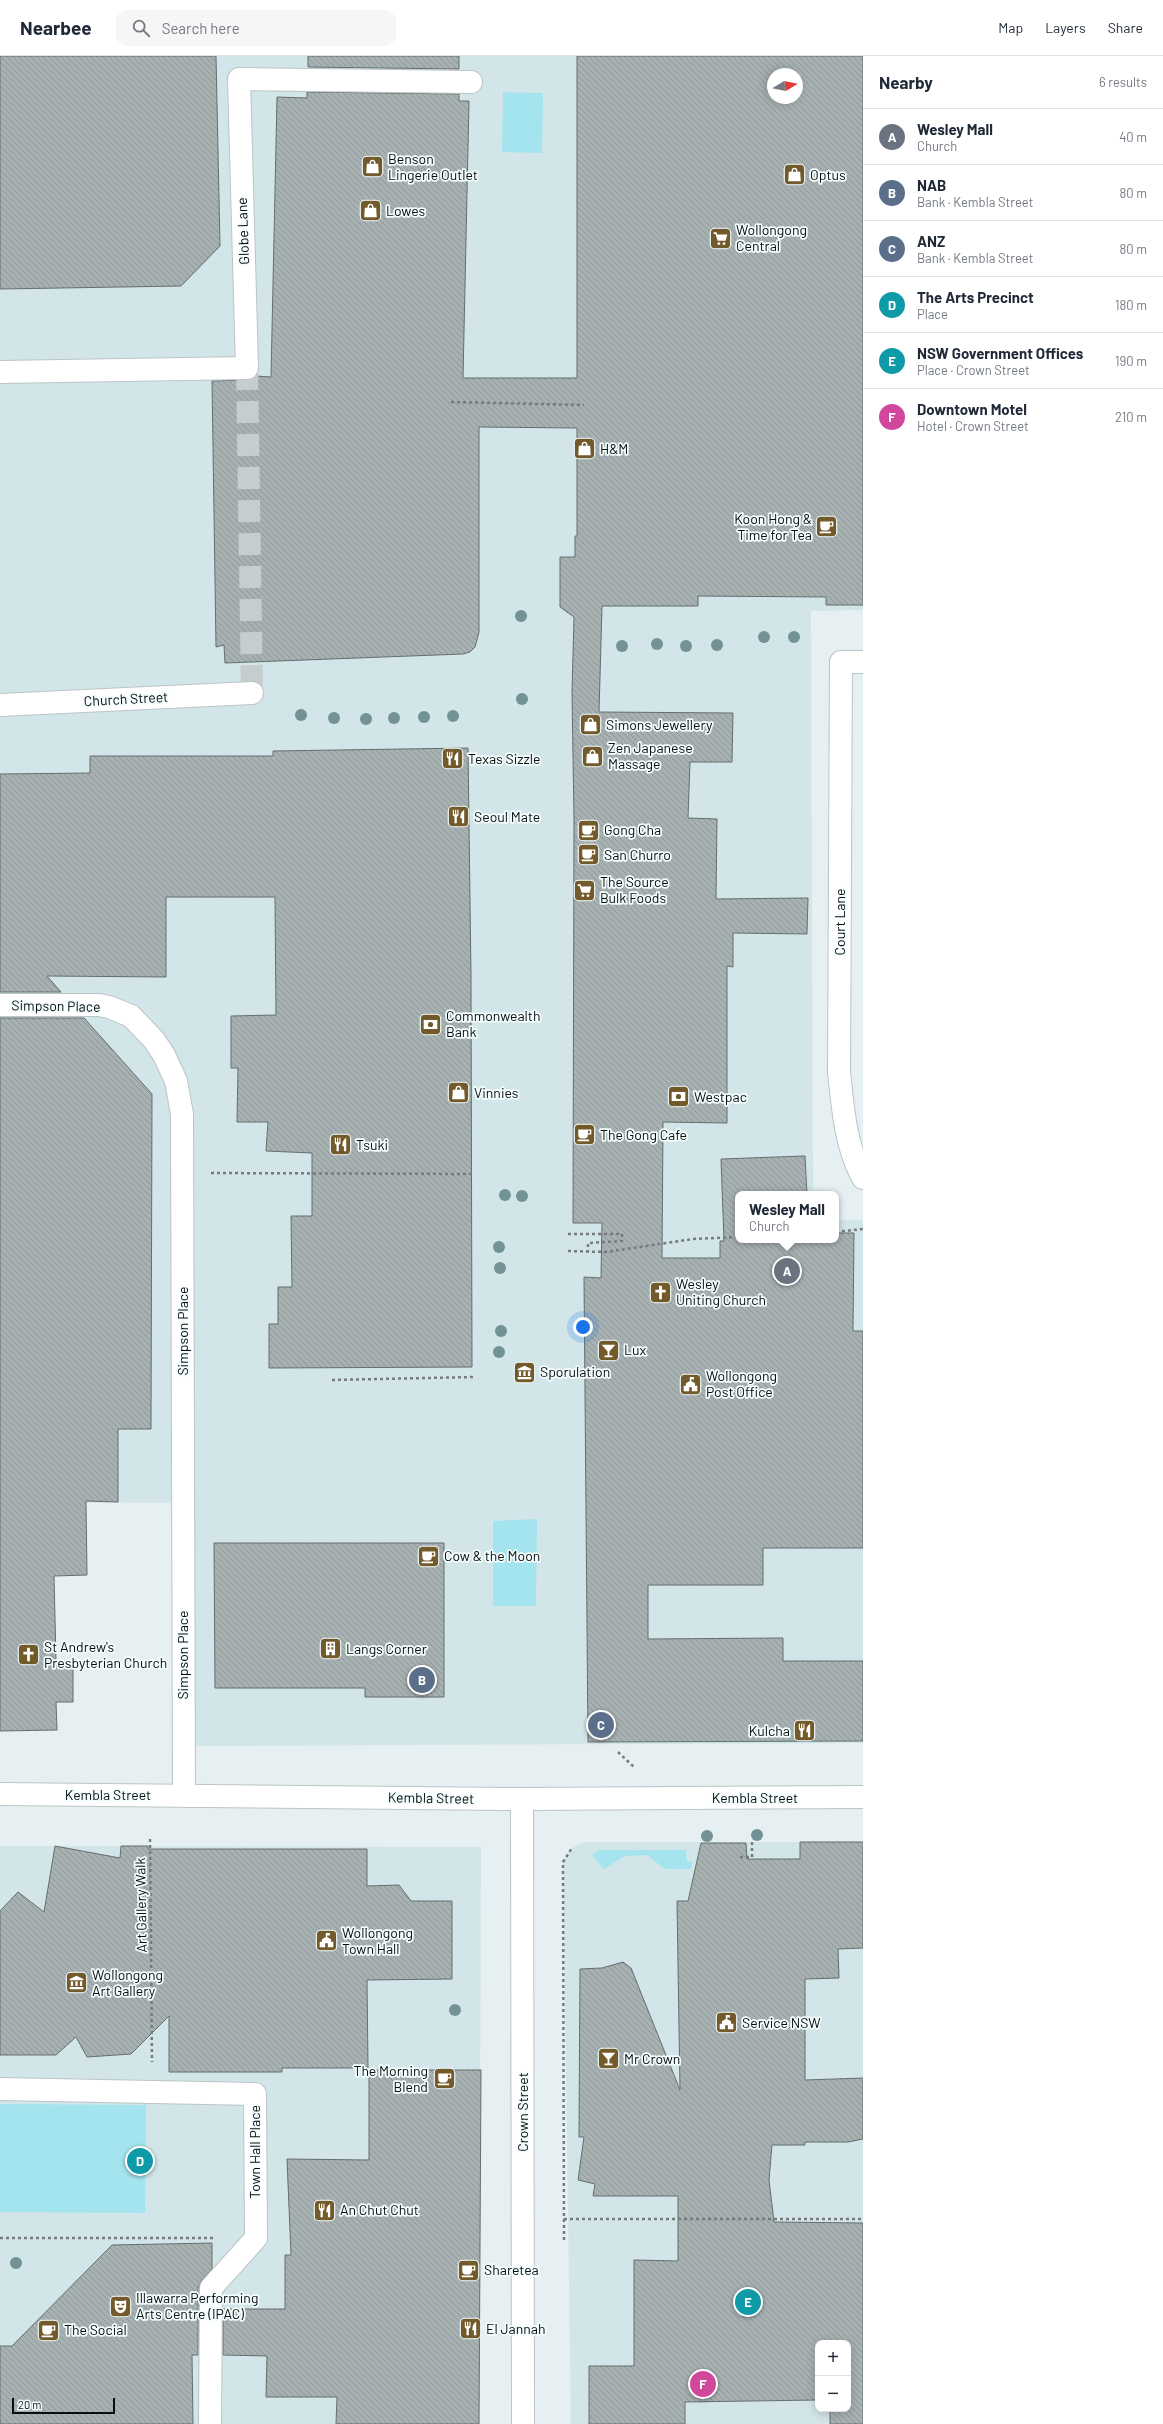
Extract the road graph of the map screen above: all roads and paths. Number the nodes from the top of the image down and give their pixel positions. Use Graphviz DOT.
graph roads {
  1 [pos="471,82"];
  2 [pos="0,372"];
  3 [pos="451,402"];
  4 [pos="584,405"];
  5 [pos="863,662"];
  6 [pos="252,693"];
  7 [pos="0,705"];
  8 [pos="0,1005"];
  9 [pos="205,1173"];
  10 [pos="473,1174"];
  11 [pos="863,1178"];
  12 [pos="863,1229"];
  13 [pos="839,1232"];
  14 [pos="568,1234"];
  15 [pos="735,1237"];
  16 [pos="568,1250"];
  17 [pos="588,1251"];
  18 [pos="474,1377"];
  19 [pos="332,1380"];
  20 [pos="0,1794"];
  21 [pos="184,1796"];
  22 [pos="863,1797"];
  23 [pos="522,1799"];
  24 [pos="150,1839"];
  25 [pos="752,1841"];
  26 [pos="572,1848"];
  27 [pos="740,1857"];
  28 [pos="0,2088"];
  29 [pos="152,2092"];
  30 [pos="564,2219"];
  31 [pos="863,2219"];
  32 [pos="0,2238"];
  33 [pos="256,2238"];
  34 [pos="564,2240"];
  35 [pos="210,2424"];
  36 [pos="523,2424"];
  1 -- 2 [label="main road, Globe Lane"];
  3 -- 4 [label="path"];
  5 -- 11 [label="main road, Court Lane"];
  6 -- 7 [label="main road, Church Street"];
  8 -- 21 [label="main road, Simpson Place"];
  9 -- 10 [label="path"];
  12 -- 13 [label="path"];
  14 -- 17 [label="path"];
  15 -- 17 [label="path"];
  16 -- 17 [label="path"];
  18 -- 19 [label="path"];
  20 -- 21 [label="main road, Kembla Street"];
  21 -- 23 [label="main road, Kembla Street"];
  22 -- 23 [label="main road, Kembla Street"];
  23 -- 36 [label="main road, Crown Street"];
  24 -- 29 [label="path, Art Gallery Walk"];
  25 -- 27 [label="path"];
  26 -- 30 [label="path"];
  28 -- 29 [label="main road, Town Hall Place"];
  29 -- 33 [label="main road, Town Hall Place"];
  30 -- 31 [label="path"];
  30 -- 34 [label="path"];
  32 -- 33 [label="path"];
  33 -- 35 [label="main road"];
}
